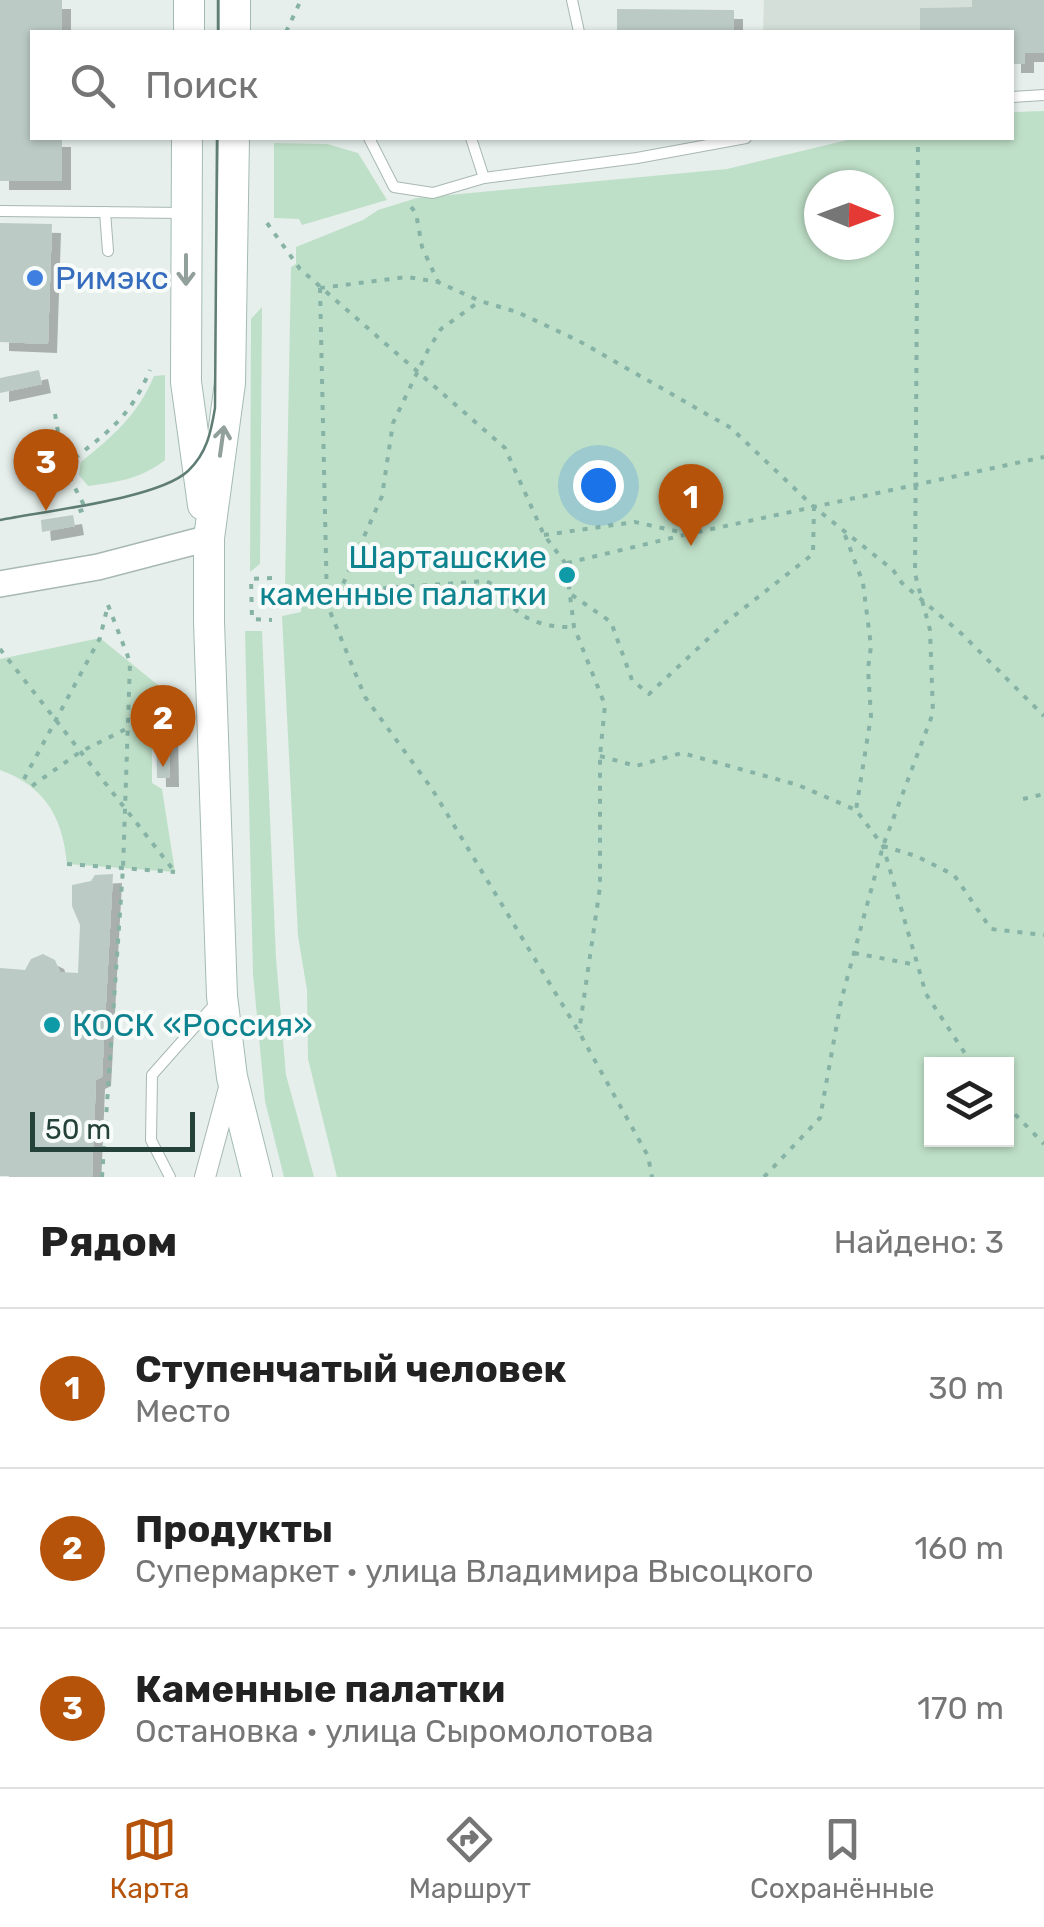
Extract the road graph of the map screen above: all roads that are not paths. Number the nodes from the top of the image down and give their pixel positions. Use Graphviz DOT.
graph roads {
  1 [pos="189,0"];
  2 [pos="235,0"];
  3 [pos="572,0"];
  4 [pos="189,30"];
  5 [pos="235,30"];
  6 [pos="579,30"];
  7 [pos="1044,95"];
  8 [pos="1014,97"];
  9 [pos="187,140"];
  10 [pos="234,140"];
  11 [pos="370,140"];
  12 [pos="471,140"];
  13 [pos="735,140"];
  14 [pos="484,178"];
  15 [pos="0,211"];
  16 [pos="104,212"];
  17 [pos="186,213"];
  18 [pos="108,252"];
  19 [pos="208,538"];
  20 [pos="0,584"];
  21 [pos="222,996"];
  22 [pos="232,1077"];
  23 [pos="170,1177"];
  24 [pos="205,1177"];
  25 [pos="257,1177"];
  1 -- 4 [label="main road"];
  2 -- 5 [label="main road"];
  3 -- 6 [label="lane"];
  7 -- 8 [label="lane"];
  9 -- 17 [label="main road"];
  19 -- 10 [label="main road, one-way"];
  11 -- 14 [label="lane"];
  12 -- 14 [label="lane"];
  13 -- 14 [label="lane"];
  15 -- 16 [label="lane"];
  16 -- 17 [label="lane"];
  16 -- 18 [label="lane"];
  17 -- 19 [label="main road, one-way"];
  19 -- 20 [label="street"];
  19 -- 21 [label="main road"];
  21 -- 22 [label="main road"];
  21 -- 23 [label="lane"];
  22 -- 24 [label="street"];
  22 -- 25 [label="main road"];
}
